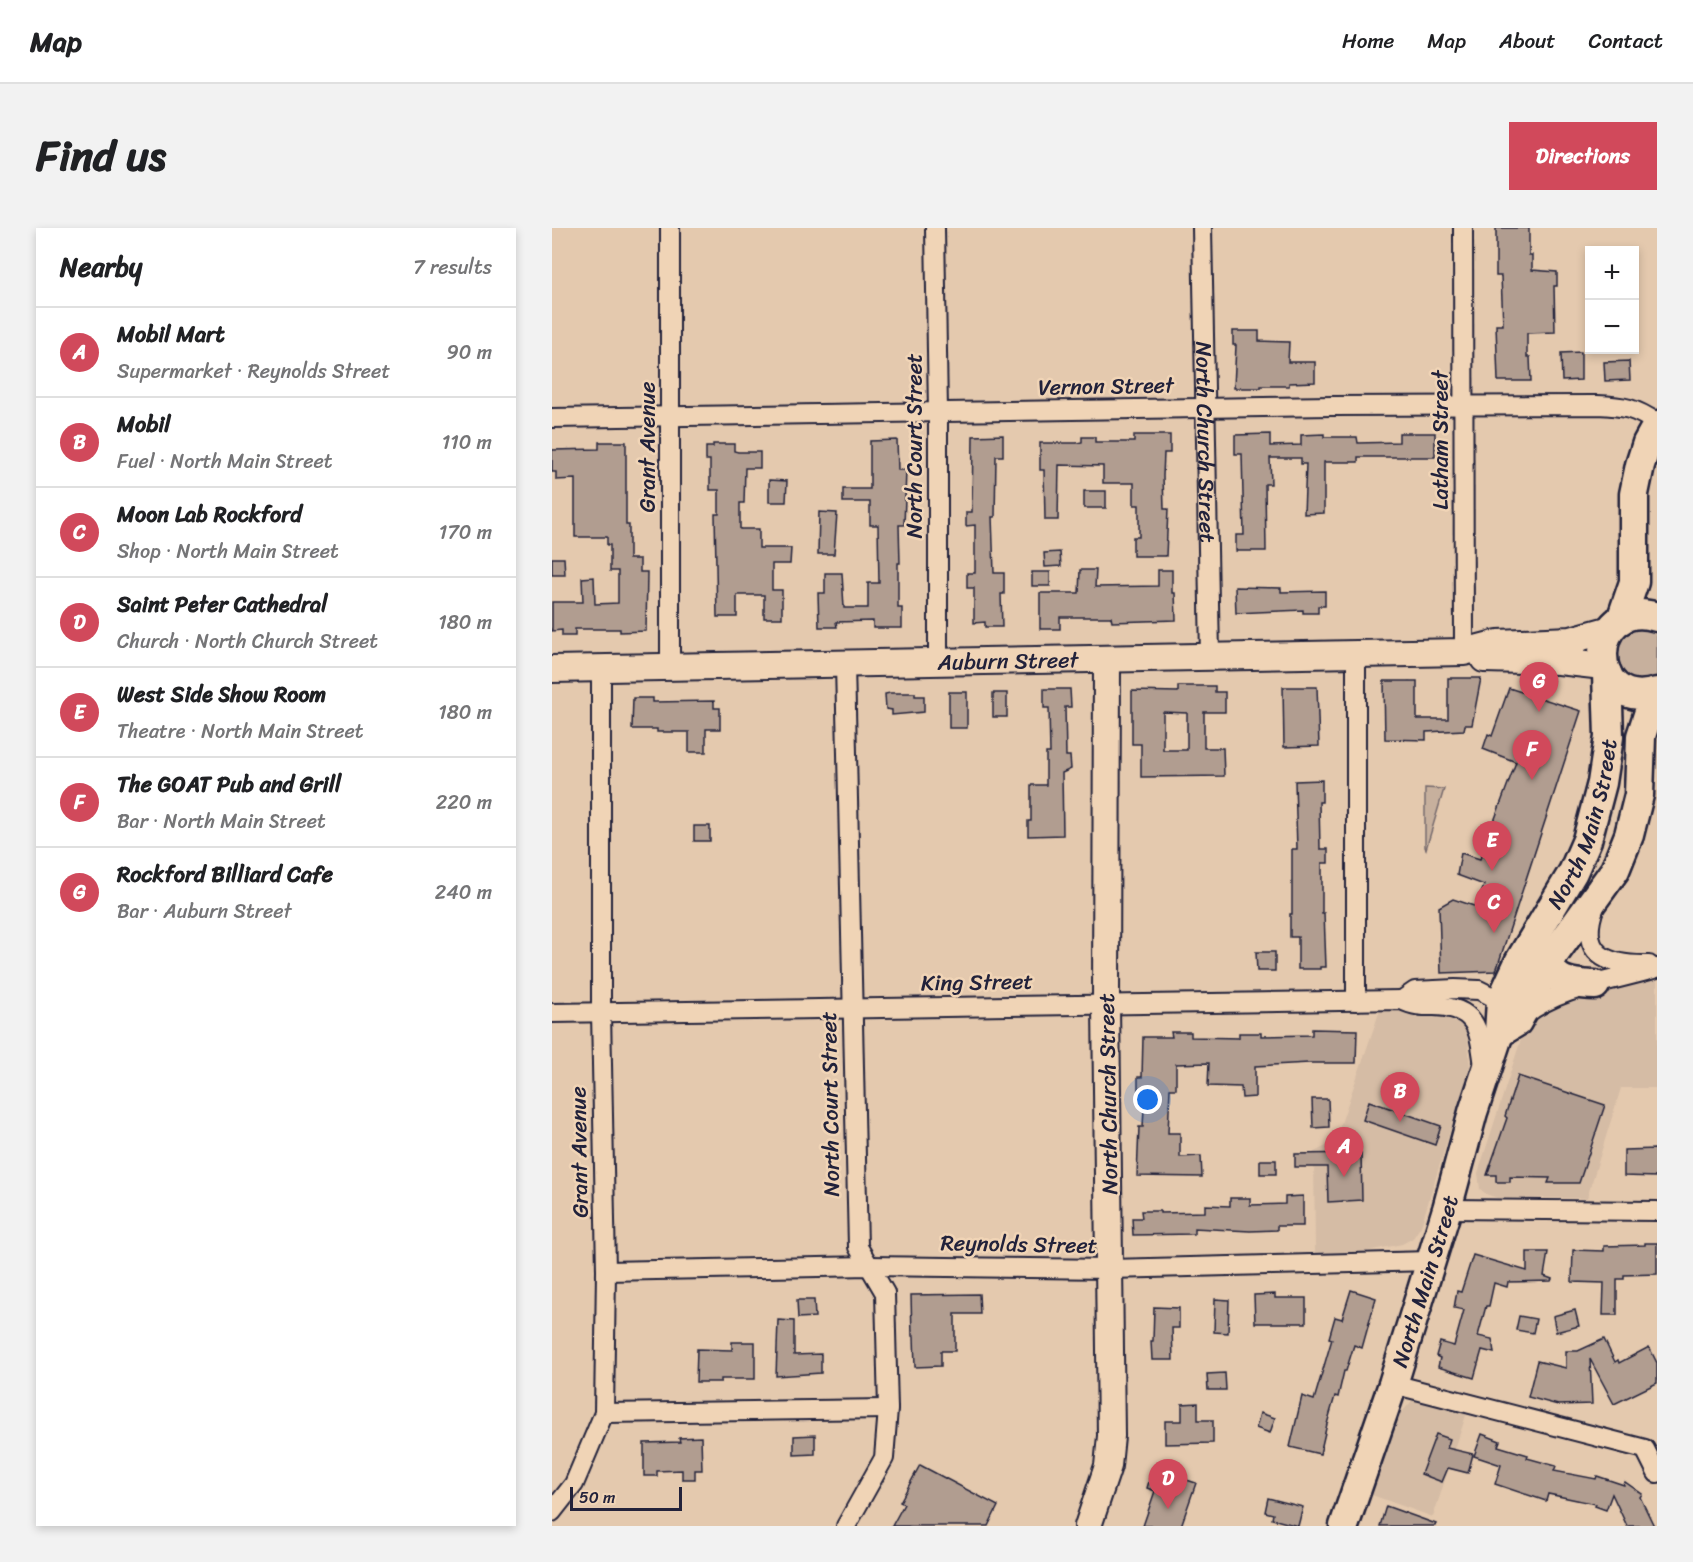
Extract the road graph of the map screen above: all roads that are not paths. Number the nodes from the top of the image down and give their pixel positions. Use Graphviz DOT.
graph roads {
  1 [pos="670,228"];
  2 [pos="935,228"];
  3 [pos="1202,228"];
  4 [pos="1463,228"];
  5 [pos="1464,407"];
  6 [pos="1204,408"];
  7 [pos="938,412"];
  8 [pos="672,416"];
  9 [pos="552,418"];
  10 [pos="1657,424"];
  11 [pos="1657,617"];
  12 [pos="1616,624"];
  13 [pos="1464,652"];
  14 [pos="1356,654"];
  15 [pos="1210,656"];
  16 [pos="1107,659"];
  17 [pos="938,663"];
  18 [pos="845,664"];
  19 [pos="670,667"];
  20 [pos="552,669"];
  21 [pos="601,669"];
  22 [pos="1605,669"];
  23 [pos="1656,692"];
  24 [pos="1573,872"];
  25 [pos="1600,893"];
  26 [pos="1548,966"];
  27 [pos="1657,967"];
  28 [pos="1595,985"];
  29 [pos="1402,1000"];
  30 [pos="1356,1001"];
  31 [pos="1106,1004"];
  32 [pos="852,1008"];
  33 [pos="552,1012"];
  34 [pos="601,1012"];
  35 [pos="1506,1019"];
  36 [pos="1484,1079"];
  37 [pos="1447,1209"];
  38 [pos="1657,1211"];
  39 [pos="1431,1261"];
  40 [pos="869,1266"];
  41 [pos="1110,1269"];
  42 [pos="606,1271"];
  43 [pos="1393,1384"];
  44 [pos="888,1409"];
  45 [pos="604,1413"];
  46 [pos="1651,1446"];
  47 [pos="1657,1473"];
  48 [pos="552,1512"];
  49 [pos="846,1526"];
  50 [pos="1089,1526"];
  51 [pos="1344,1526"];
  1 -- 8 [label="street, Grant Avenue"];
  2 -- 7 [label="street, North Court Street"];
  3 -- 6 [label="street, North Church Street"];
  4 -- 5 [label="street, Latham Street"];
  5 -- 6 [label="street, Vernon Street"];
  5 -- 10 [label="street, Vernon Street"];
  5 -- 13 [label="street, Latham Street"];
  6 -- 7 [label="street, Vernon Street"];
  6 -- 15 [label="street, North Church Street"];
  7 -- 8 [label="street, Vernon Street"];
  7 -- 17 [label="street, North Court Street"];
  8 -- 9 [label="street, Vernon Street"];
  8 -- 19 [label="street, Grant Avenue"];
  10 -- 12 [label="main road"];
  11 -- 12 [label="main road"];
  12 -- 13 [label="main road, Auburn Street"];
  12 -- 22 [label="main road, North Main Street"];
  13 -- 14 [label="main road, Auburn Street"];
  13 -- 22 [label="main road, Auburn Street"];
  14 -- 15 [label="main road, Auburn Street"];
  14 -- 30 [label="street"];
  15 -- 16 [label="main road, Auburn Street"];
  16 -- 17 [label="main road, Auburn Street"];
  16 -- 31 [label="main road, North Church Street"];
  17 -- 18 [label="main road, Auburn Street"];
  18 -- 19 [label="main road, Auburn Street"];
  18 -- 32 [label="street, North Court Street"];
  19 -- 21 [label="main road, Auburn Street"];
  20 -- 21 [label="main road, Auburn Street"];
  21 -- 34 [label="street, Grant Avenue"];
  22 -- 23 [label="main road"];
  22 -- 24 [label="main road, North Main Street"];
  23 -- 25 [label="main road, North Main Street"];
  24 -- 26 [label="main road"];
  24 -- 35 [label="main road, North Main Street"];
  25 -- 26 [label="main road, North Main Street"];
  25 -- 27 [label="street"];
  26 -- 28 [label="main road"];
  26 -- 35 [label="main road, North Main Street"];
  27 -- 28 [label="street"];
  28 -- 35 [label="street"];
  29 -- 30 [label="street, King Street"];
  29 -- 35 [label="street, King Street"];
  29 -- 36 [label="street, King Street"];
  30 -- 31 [label="street, King Street"];
  31 -- 32 [label="street, King Street"];
  31 -- 41 [label="main road, North Church Street"];
  32 -- 34 [label="street, King Street"];
  32 -- 40 [label="street, North Court Street"];
  33 -- 34 [label="street, King Street"];
  34 -- 42 [label="street, Grant Avenue"];
  35 -- 36 [label="main road, North Main Street"];
  36 -- 37 [label="main road, North Main Street"];
  37 -- 38 [label="street"];
  37 -- 39 [label="main road, North Main Street"];
  39 -- 41 [label="street, Reynolds Street"];
  39 -- 43 [label="main road, North Main Street"];
  40 -- 41 [label="street, Reynolds Street"];
  40 -- 42 [label="street, Reynolds Street"];
  40 -- 44 [label="street, North Court Street"];
  41 -- 50 [label="main road, North Church Street"];
  42 -- 45 [label="street, Grant Avenue"];
  43 -- 46 [label="street"];
  43 -- 51 [label="main road, North Main Street"];
  44 -- 45 [label="street"];
  44 -- 49 [label="street, North Court Street"];
  45 -- 48 [label="street, Grant Avenue"];
  46 -- 47 [label="street"];
}
